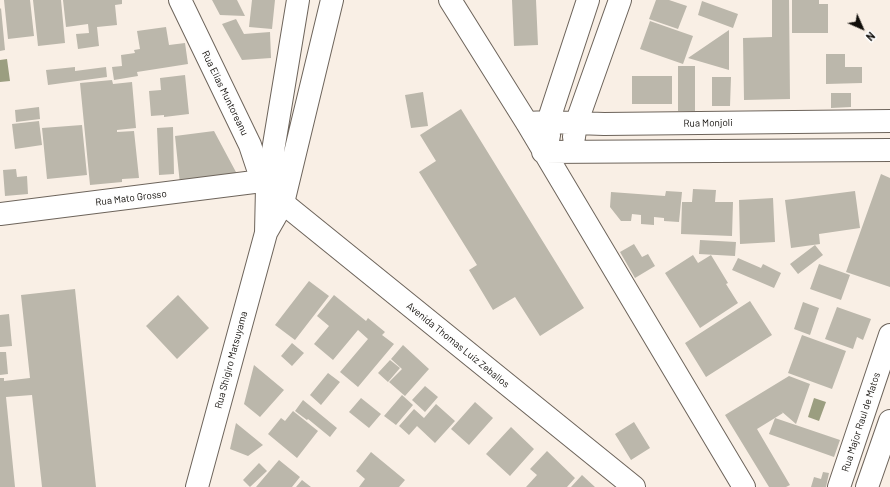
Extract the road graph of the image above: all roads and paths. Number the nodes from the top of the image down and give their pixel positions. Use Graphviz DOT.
graph roads {
  1 [pos="180,0"];
  2 [pos="298,0"];
  3 [pos="332,0"];
  4 [pos="450,0"];
  5 [pos="588,0"];
  6 [pos="620,0"];
  7 [pos="572,48"];
  8 [pos="600,56"];
  9 [pos="548,122"];
  10 [pos="890,122"];
  11 [pos="527,123"];
  12 [pos="764,123"];
  13 [pos="576,124"];
  14 [pos="890,150"];
  15 [pos="762,151"];
  16 [pos="547,152"];
  17 [pos="573,152"];
  18 [pos="264,184"];
  19 [pos="283,203"];
  20 [pos="0,214"];
  21 [pos="266,233"];
  22 [pos="890,335"];
  23 [pos="886,363"];
  24 [pos="890,420"];
  25 [pos="842,480"];
  26 [pos="868,484"];
  27 [pos="197,487"];
  28 [pos="634,487"];
  29 [pos="744,487"];
  1 -- 18 [label="street, Rua Elias Muntoreanu"];
  2 -- 18 [label="street"];
  3 -- 19 [label="street"];
  4 -- 11 [label="street"];
  5 -- 7 [label="street"];
  6 -- 8 [label="street"];
  7 -- 8 [label="street"];
  7 -- 9 [label="street"];
  8 -- 13 [label="street"];
  9 -- 11 [label="street, Rua Monjoli"];
  9 -- 13 [label="street, Rua Monjoli"];
  9 -- 16 [label="street"];
  10 -- 12 [label="street, Rua Monjoli"];
  11 -- 16 [label="street"];
  12 -- 13 [label="street, Rua Monjoli"];
  12 -- 15 [label="street"];
  13 -- 17 [label="street"];
  14 -- 15 [label="street"];
  15 -- 17 [label="street"];
  16 -- 17 [label="street"];
  16 -- 29 [label="street"];
  18 -- 19 [label="street, Avenida Thomas Luiz Zeballos"];
  18 -- 20 [label="street, Rua Mato Grosso"];
  18 -- 21 [label="street, Rua Shigiro Matsuyama"];
  19 -- 21 [label="street, Rua Shigiro Matsuyama"];
  19 -- 28 [label="street, Avenida Thomas Luiz Zeballos"];
  21 -- 27 [label="street, Rua Shigiro Matsuyama"];
  22 -- 23 [label="street, Rua Major Raul de Matos"];
  23 -- 25 [label="street, Rua Major Raul de Matos"];
  24 -- 26 [label="street"];
  25 -- 26 [label="street"];
}
